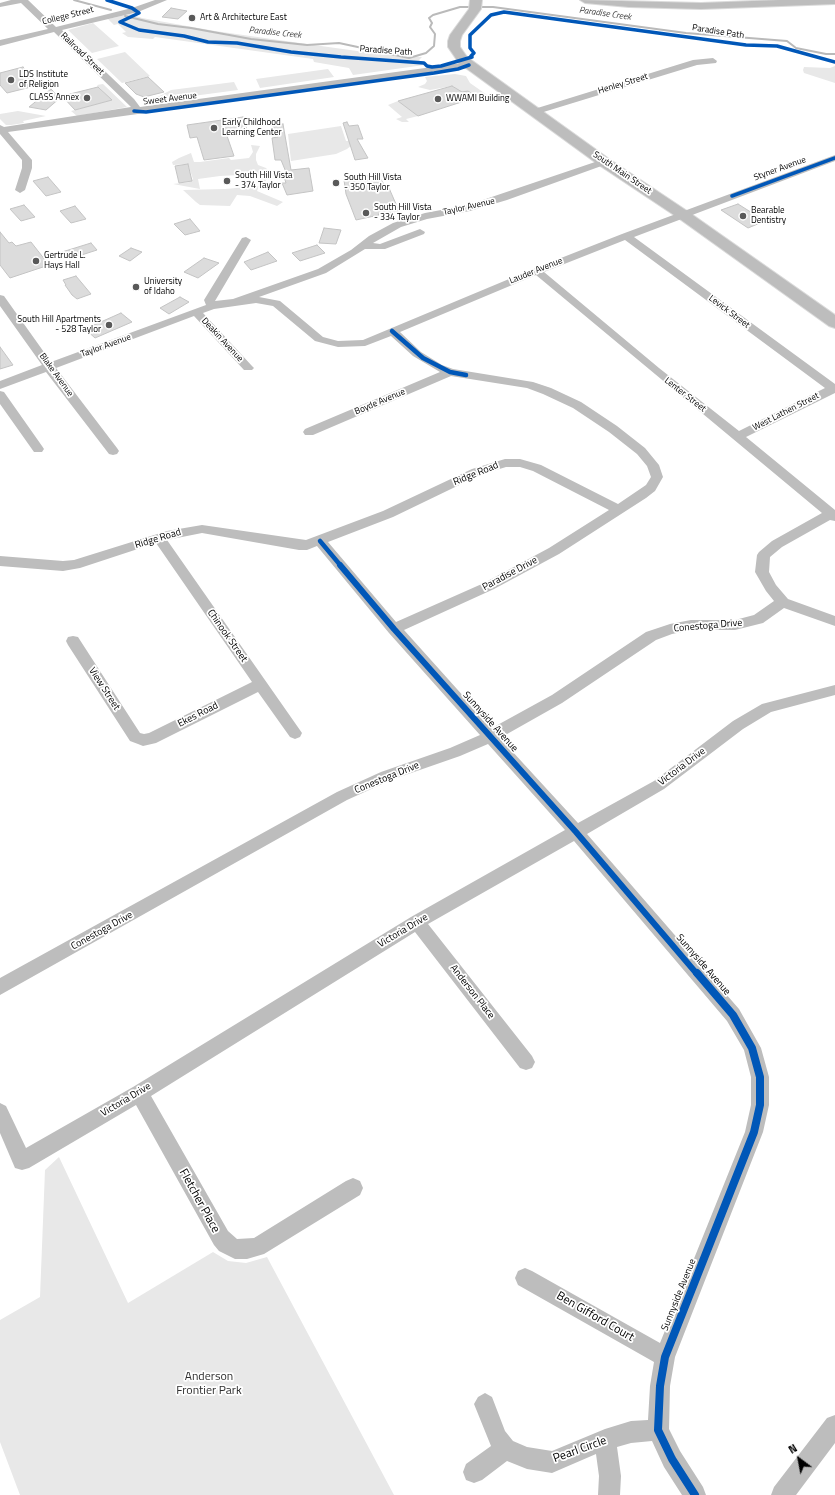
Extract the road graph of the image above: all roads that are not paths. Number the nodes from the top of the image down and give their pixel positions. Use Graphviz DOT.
graph roads {
  1 [pos="22,0"];
  2 [pos="163,0"];
  3 [pos="585,0"];
  4 [pos="604,1"];
  5 [pos="835,1"];
  6 [pos="651,2"];
  7 [pos="475,3"];
  8 [pos="750,3"];
  9 [pos="0,5"];
  10 [pos="55,30"];
  11 [pos="0,43"];
  12 [pos="713,61"];
  13 [pos="469,65"];
  14 [pos="348,83"];
  15 [pos="252,96"];
  16 [pos="134,111"];
  17 [pos="534,112"];
  18 [pos="0,129"];
  19 [pos="835,158"];
  20 [pos="604,162"];
  21 [pos="20,190"];
  22 [pos="682,214"];
  23 [pos="420,232"];
  24 [pos="626,236"];
  25 [pos="246,240"];
  26 [pos="363,246"];
  27 [pos="340,261"];
  28 [pos="537,271"];
  29 [pos="272,289"];
  30 [pos="252,290"];
  31 [pos="0,298"];
  32 [pos="235,302"];
  33 [pos="212,306"];
  34 [pos="196,312"];
  35 [pos="835,322"];
  36 [pos="392,331"];
  37 [pos="50,367"];
  38 [pos="248,368"];
  39 [pos="450,372"];
  40 [pos="0,386"];
  41 [pos="834,388"];
  42 [pos="0,395"];
  43 [pos="309,432"];
  44 [pos="738,436"];
  45 [pos="38,449"];
  46 [pos="113,451"];
  47 [pos="620,510"];
  48 [pos="833,515"];
  49 [pos="159,538"];
  50 [pos="320,542"];
  51 [pos="0,561"];
  52 [pos="783,602"];
  53 [pos="835,621"];
  54 [pos="394,629"];
  55 [pos="73,641"];
  56 [pos="261,684"];
  57 [pos="835,690"];
  58 [pos="295,733"];
  59 [pos="135,736"];
  60 [pos="489,736"];
  61 [pos="576,832"];
  62 [pos="418,922"];
  63 [pos="0,988"];
  64 [pos="526,1062"];
  65 [pos="139,1093"];
  66 [pos="0,1112"];
  67 [pos="353,1188"];
  68 [pos="525,1278"];
  69 [pos="664,1357"];
  70 [pos="485,1404"];
  71 [pos="835,1426"];
  72 [pos="658,1430"];
  73 [pos="604,1440"];
  74 [pos="505,1449"];
  75 [pos="474,1472"];
  76 [pos="609,1495"];
  77 [pos="695,1495"];
  78 [pos="782,1495"];
  1 -- 9 [label="street"];
  1 -- 10 [label="street, Railroad Street"];
  2 -- 10 [label="street, College Street"];
  3 -- 4 [label="main road"];
  4 -- 6 [label="main road"];
  5 -- 8 [label="main road"];
  6 -- 8 [label="main road"];
  7 -- 13 [label="highway, South Main Street"];
  10 -- 11 [label="street, College Street"];
  10 -- 16 [label="street, Railroad Street"];
  12 -- 17 [label="street, Henley Street"];
  13 -- 14 [label="street, Sweet Avenue"];
  13 -- 17 [label="highway, South Main Street"];
  14 -- 15 [label="street, Sweet Avenue"];
  14 -- 15 [label="street, Sweet Avenue"];
  15 -- 16 [label="street, Sweet Avenue"];
  16 -- 18 [label="street, Sweet Avenue"];
  17 -- 20 [label="highway, South Main Street"];
  18 -- 21 [label="street"];
  19 -- 22 [label="street, Styner Avenue"];
  20 -- 22 [label="highway, South Main Street"];
  20 -- 26 [label="street, Taylor Avenue"];
  22 -- 24 [label="street, Lauder Avenue"];
  22 -- 35 [label="highway, South Main Street"];
  23 -- 26 [label="street"];
  24 -- 28 [label="street, Lauder Avenue"];
  24 -- 41 [label="street, Levick Street"];
  25 -- 33 [label="street"];
  26 -- 27 [label="street, Taylor Avenue"];
  27 -- 29 [label="street, Taylor Avenue"];
  27 -- 30 [label="street, Taylor Avenue"];
  28 -- 36 [label="street, Lauder Avenue"];
  28 -- 44 [label="street, Lenter Street"];
  29 -- 30 [label="street, Taylor Avenue"];
  29 -- 32 [label="street, Taylor Avenue"];
  29 -- 36 [label="street, Lauder Avenue"];
  30 -- 33 [label="street, Taylor Avenue"];
  31 -- 37 [label="street, Blake Avenue"];
  32 -- 33 [label="street, Taylor Avenue"];
  32 -- 36 [label="street, Lauder Avenue"];
  33 -- 34 [label="street, Taylor Avenue"];
  34 -- 37 [label="street, Taylor Avenue"];
  34 -- 38 [label="street, Deakin Avenue"];
  36 -- 39 [label="street"];
  37 -- 40 [label="street, Taylor Avenue"];
  37 -- 46 [label="street, Blake Avenue"];
  39 -- 43 [label="street, Boyde Avenue"];
  39 -- 47 [label="street"];
  41 -- 44 [label="street, West Lathen Street"];
  42 -- 45 [label="street"];
  44 -- 48 [label="street, Lenter Street"];
  47 -- 50 [label="street, Ridge Road"];
  47 -- 54 [label="street, Paradise Drive"];
  48 -- 52 [label="street"];
  49 -- 50 [label="street, Ridge Road"];
  49 -- 51 [label="street, Ridge Road"];
  49 -- 56 [label="street, Chinook Street"];
  50 -- 54 [label="street, Sunnyside Avenue"];
  52 -- 53 [label="street"];
  52 -- 60 [label="street, Conestoga Drive"];
  54 -- 60 [label="street, Sunnyside Avenue"];
  55 -- 59 [label="street, View Street"];
  56 -- 58 [label="street, Chinook Street"];
  56 -- 59 [label="street, Ekes Road"];
  57 -- 61 [label="street, Victoria Drive"];
  60 -- 61 [label="street, Sunnyside Avenue"];
  60 -- 63 [label="street, Conestoga Drive"];
  61 -- 62 [label="street, Victoria Drive"];
  61 -- 69 [label="street, Sunnyside Avenue"];
  62 -- 64 [label="street, Anderson Place"];
  62 -- 65 [label="street, Victoria Drive"];
  65 -- 66 [label="street, Victoria Drive"];
  65 -- 67 [label="street, Fletcher Place"];
  68 -- 69 [label="street, Ben Gifford Court"];
  69 -- 72 [label="street, Sunnyside Avenue"];
  70 -- 74 [label="street"];
  71 -- 78 [label="street"];
  72 -- 73 [label="street, Pearl Circle"];
  72 -- 77 [label="street, Sunnyside Avenue"];
  73 -- 74 [label="street, Pearl Circle"];
  73 -- 76 [label="street"];
  74 -- 75 [label="street"];
}
